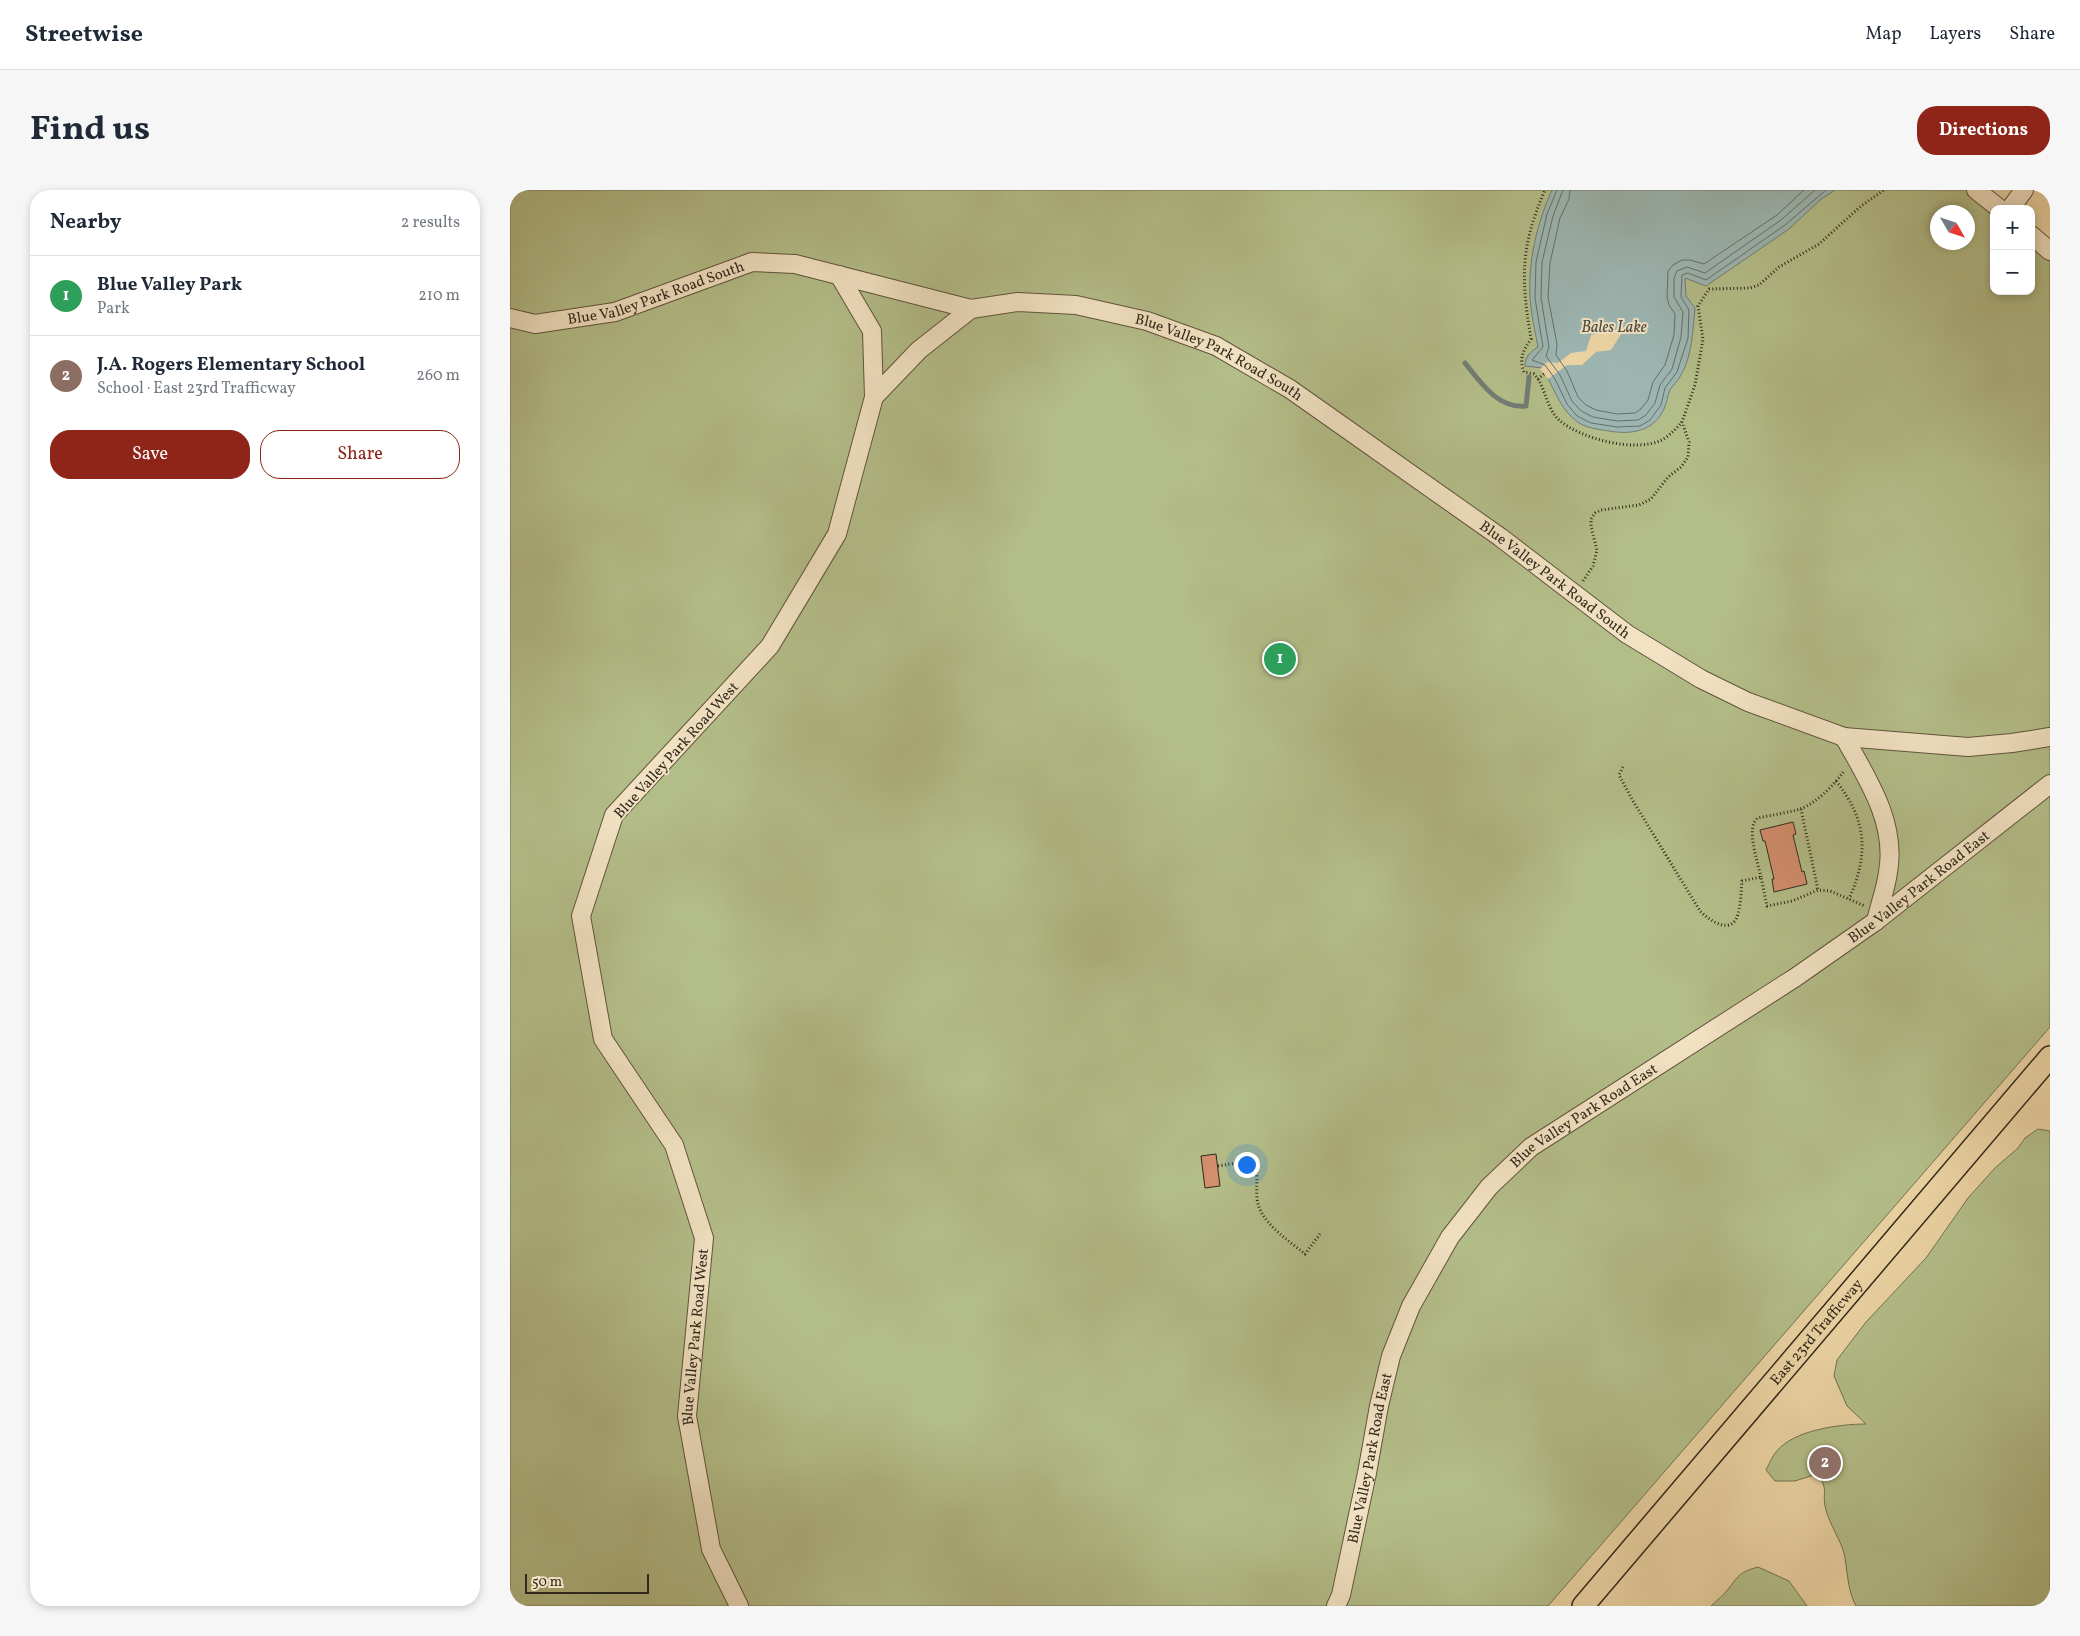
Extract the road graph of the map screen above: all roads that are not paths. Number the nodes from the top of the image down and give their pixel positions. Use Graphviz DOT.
graph roads {
  1 [pos="1976,190"];
  2 [pos="2024,190"];
  3 [pos="1995,205"];
  4 [pos="2013,205"];
  5 [pos="2035,238"];
  6 [pos="2050,251"];
  7 [pos="839,275"];
  8 [pos="970,309"];
  9 [pos="510,318"];
  10 [pos="874,397"];
  11 [pos="2050,737"];
  12 [pos="1844,738"];
  13 [pos="2050,784"];
  14 [pos="1877,916"];
  15 [pos="2047,1067"];
  16 [pos="740,1606"];
  17 [pos="1336,1606"];
  18 [pos="1583,1606"];
  1 -- 3 [label="street"];
  2 -- 4 [label="street"];
  5 -- 6 [label="street"];
  7 -- 8 [label="street, Blue Valley Park Road South"];
  7 -- 9 [label="street, Blue Valley Park Road South"];
  7 -- 10 [label="street, Blue Valley Park Road West"];
  8 -- 10 [label="street, Blue Valley Park Road West"];
  8 -- 12 [label="street, Blue Valley Park Road South"];
  10 -- 16 [label="street, Blue Valley Park Road West"];
  11 -- 12 [label="street, Blue Valley Park Road South"];
  12 -- 14 [label="street"];
  13 -- 14 [label="street, Blue Valley Park Road East"];
  14 -- 17 [label="street, Blue Valley Park Road East"];
  15 -- 18 [label="main road, East 23rd Trafficway"];
}
